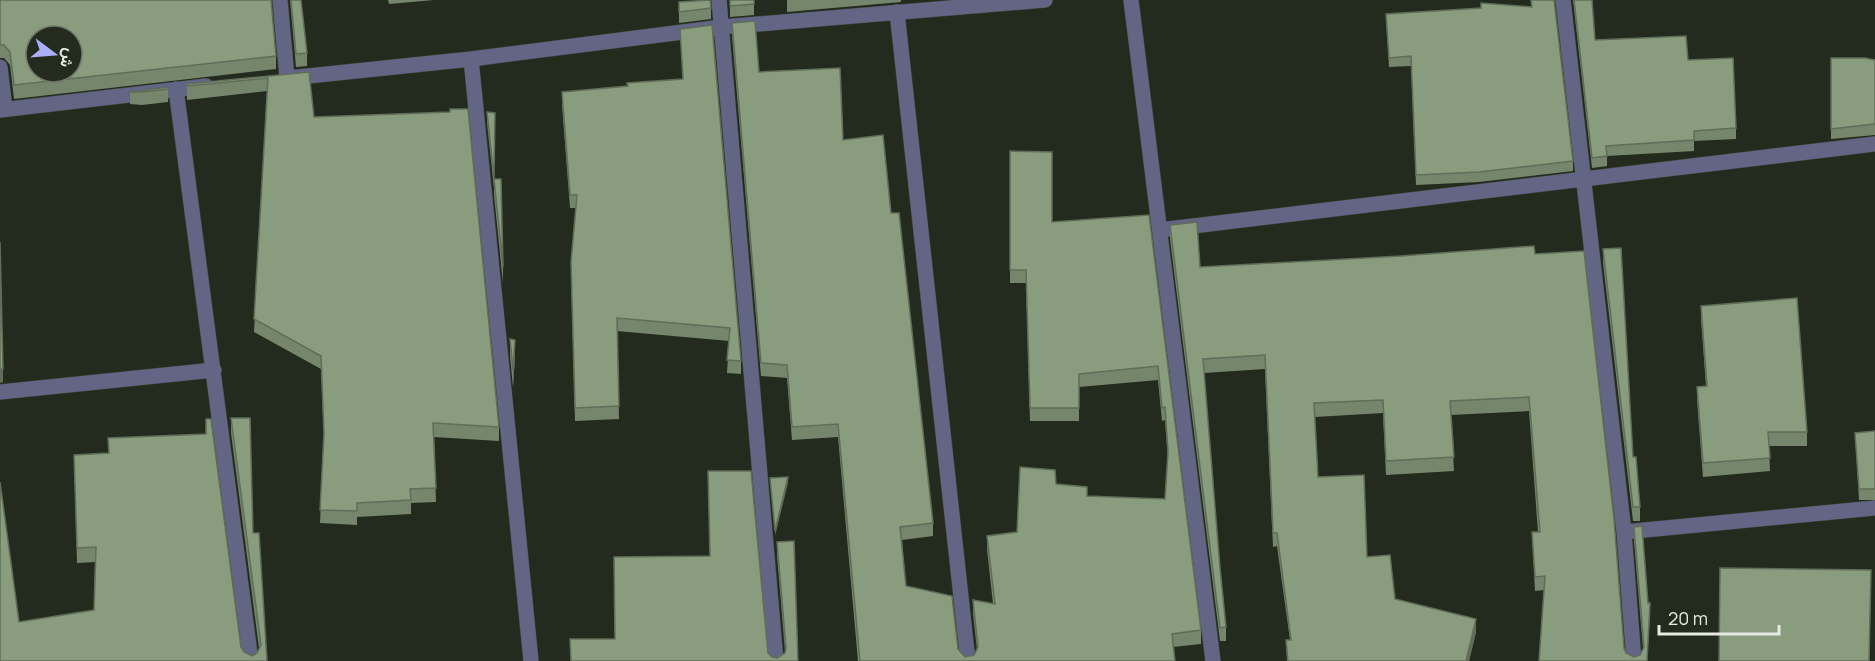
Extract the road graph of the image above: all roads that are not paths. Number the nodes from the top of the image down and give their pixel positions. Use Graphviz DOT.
graph roads {
  1 [pos="280,0"];
  2 [pos="719,0"];
  3 [pos="1045,0"];
  4 [pos="1131,0"];
  5 [pos="1563,0"];
  6 [pos="897,12"];
  7 [pos="722,27"];
  8 [pos="471,59"];
  9 [pos="0,67"];
  10 [pos="220,85"];
  11 [pos="176,89"];
  12 [pos="3,110"];
  13 [pos="1875,144"];
  14 [pos="1584,179"];
  15 [pos="1160,231"];
  16 [pos="214,370"];
  17 [pos="0,392"];
  18 [pos="1875,508"];
  19 [pos="1624,532"];
  20 [pos="251,661"];
  21 [pos="531,661"];
  22 [pos="776,661"];
  23 [pos="968,661"];
  24 [pos="1213,661"];
  25 [pos="1634,661"];
  1 -- 8 [label="street"];
  2 -- 7 [label="street"];
  3 -- 6 [label="street"];
  4 -- 15 [label="street"];
  5 -- 14 [label="street"];
  6 -- 7 [label="street"];
  6 -- 23 [label="street"];
  7 -- 8 [label="street"];
  7 -- 22 [label="street"];
  8 -- 21 [label="street"];
  9 -- 12 [label="street"];
  10 -- 11 [label="street"];
  11 -- 12 [label="street"];
  11 -- 16 [label="street"];
  13 -- 14 [label="street"];
  14 -- 15 [label="street"];
  14 -- 19 [label="street"];
  15 -- 24 [label="street"];
  16 -- 17 [label="street"];
  16 -- 20 [label="street"];
  18 -- 19 [label="street"];
  19 -- 25 [label="street"];
}
